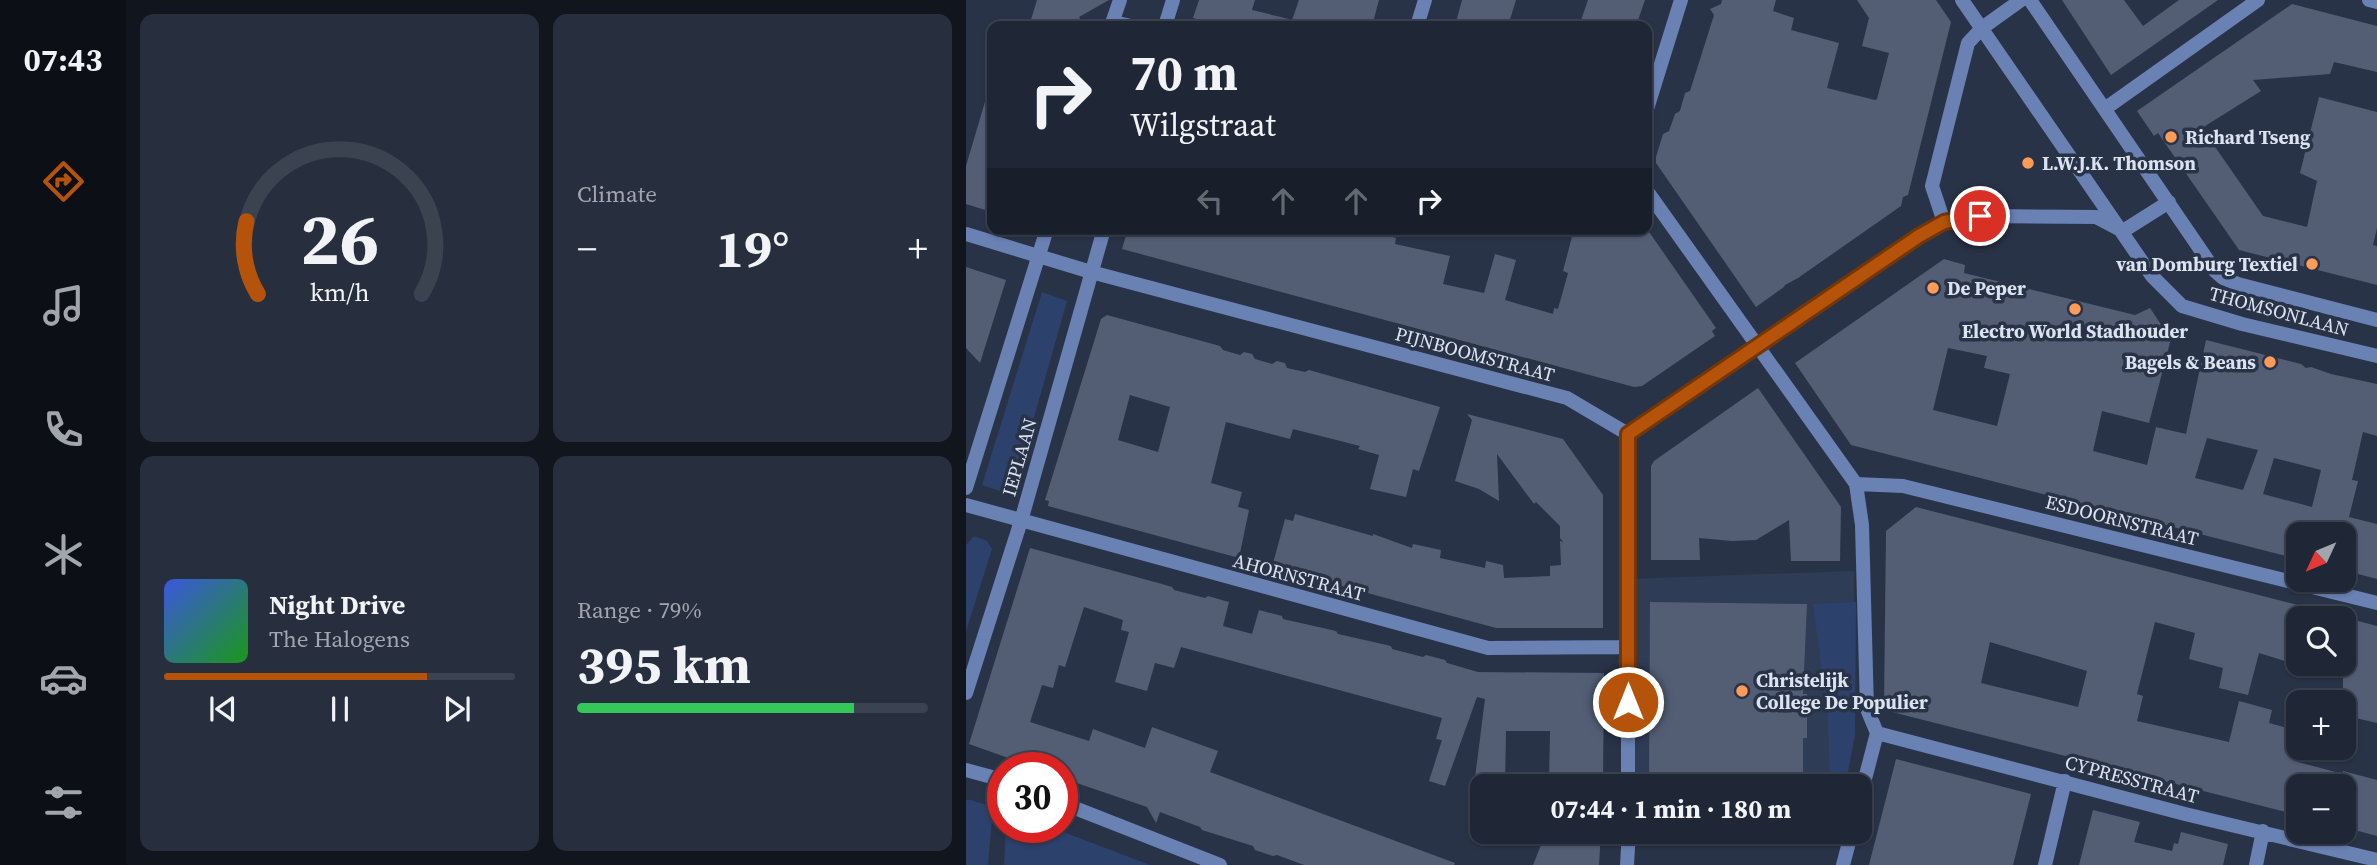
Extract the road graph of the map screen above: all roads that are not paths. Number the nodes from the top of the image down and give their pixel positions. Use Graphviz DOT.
graph roads {
  1 [pos="1120,0"];
  2 [pos="1173,0"];
  3 [pos="1426,0"];
  4 [pos="1681,0"];
  5 [pos="1962,0"];
  6 [pos="2021,0"];
  7 [pos="2030,0"];
  8 [pos="2258,0"];
  9 [pos="2369,0"];
  10 [pos="2377,2"];
  11 [pos="1113,21"];
  12 [pos="1167,21"];
  13 [pos="1419,21"];
  14 [pos="1982,28"];
  15 [pos="1652,94"];
  16 [pos="2106,108"];
  17 [pos="1652,198"];
  18 [pos="2169,202"];
  19 [pos="1944,222"];
  20 [pos="2123,231"];
  21 [pos="966,234"];
  22 [pos="1045,235"];
  23 [pos="1102,235"];
  24 [pos="1039,257"];
  25 [pos="1091,272"];
  26 [pos="2377,320"];
  27 [pos="1758,347"];
  28 [pos="2377,356"];
  29 [pos="1628,434"];
  30 [pos="1856,484"];
  31 [pos="966,488"];
  32 [pos="966,505"];
  33 [pos="1021,521"];
  34 [pos="2377,603"];
  35 [pos="1628,647"];
  36 [pos="966,693"];
  37 [pos="1877,733"];
  38 [pos="966,770"];
  39 [pos="1629,774"];
  40 [pos="1866,774"];
  41 [pos="987,776"];
  42 [pos="2065,781"];
  43 [pos="1078,809"];
  44 [pos="2263,831"];
  45 [pos="1628,844"];
  46 [pos="1849,844"];
  47 [pos="2377,860"];
  48 [pos="1220,865"];
  49 [pos="1627,865"];
  50 [pos="1843,865"];
  51 [pos="2045,865"];
  52 [pos="2256,865"];
  1 -- 11 [label="street"];
  2 -- 12 [label="street"];
  3 -- 13 [label="street"];
  4 -- 15 [label="street"];
  5 -- 14 [label="street"];
  6 -- 14 [label="street"];
  7 -- 16 [label="street, THOMSONLAAN"];
  8 -- 16 [label="street"];
  9 -- 10 [label="street"];
  14 -- 19 [label="street"];
  14 -- 20 [label="street, THOMSONLAAN"];
  16 -- 18 [label="street, THOMSONLAAN"];
  17 -- 27 [label="street"];
  18 -- 20 [label="street"];
  18 -- 26 [label="street, THOMSONLAAN"];
  19 -- 20 [label="street"];
  19 -- 27 [label="street"];
  20 -- 28 [label="street, THOMSONLAAN"];
  21 -- 24 [label="street, PIJNBOOMSTRAAT"];
  22 -- 24 [label="street"];
  23 -- 25 [label="street, IEPLAAN"];
  24 -- 25 [label="street, PIJNBOOMSTRAAT"];
  24 -- 31 [label="street"];
  25 -- 29 [label="street, PIJNBOOMSTRAAT"];
  25 -- 33 [label="street, IEPLAAN"];
  27 -- 29 [label="street"];
  27 -- 30 [label="street"];
  29 -- 35 [label="street"];
  30 -- 34 [label="street, ESDOORNSTRAAT"];
  30 -- 37 [label="street"];
  32 -- 33 [label="street, AHORNSTRAAT"];
  33 -- 35 [label="street, AHORNSTRAAT"];
  33 -- 36 [label="street, IEPLAAN"];
  35 -- 39 [label="street"];
  37 -- 40 [label="street"];
  37 -- 42 [label="street, CYPRESSTRAAT"];
  38 -- 41 [label="street"];
  42 -- 44 [label="street, CYPRESSTRAAT"];
  42 -- 51 [label="street"];
  43 -- 48 [label="street"];
  44 -- 47 [label="street, CYPRESSTRAAT"];
  44 -- 52 [label="street"];
  45 -- 49 [label="street"];
  46 -- 50 [label="street"];
}
